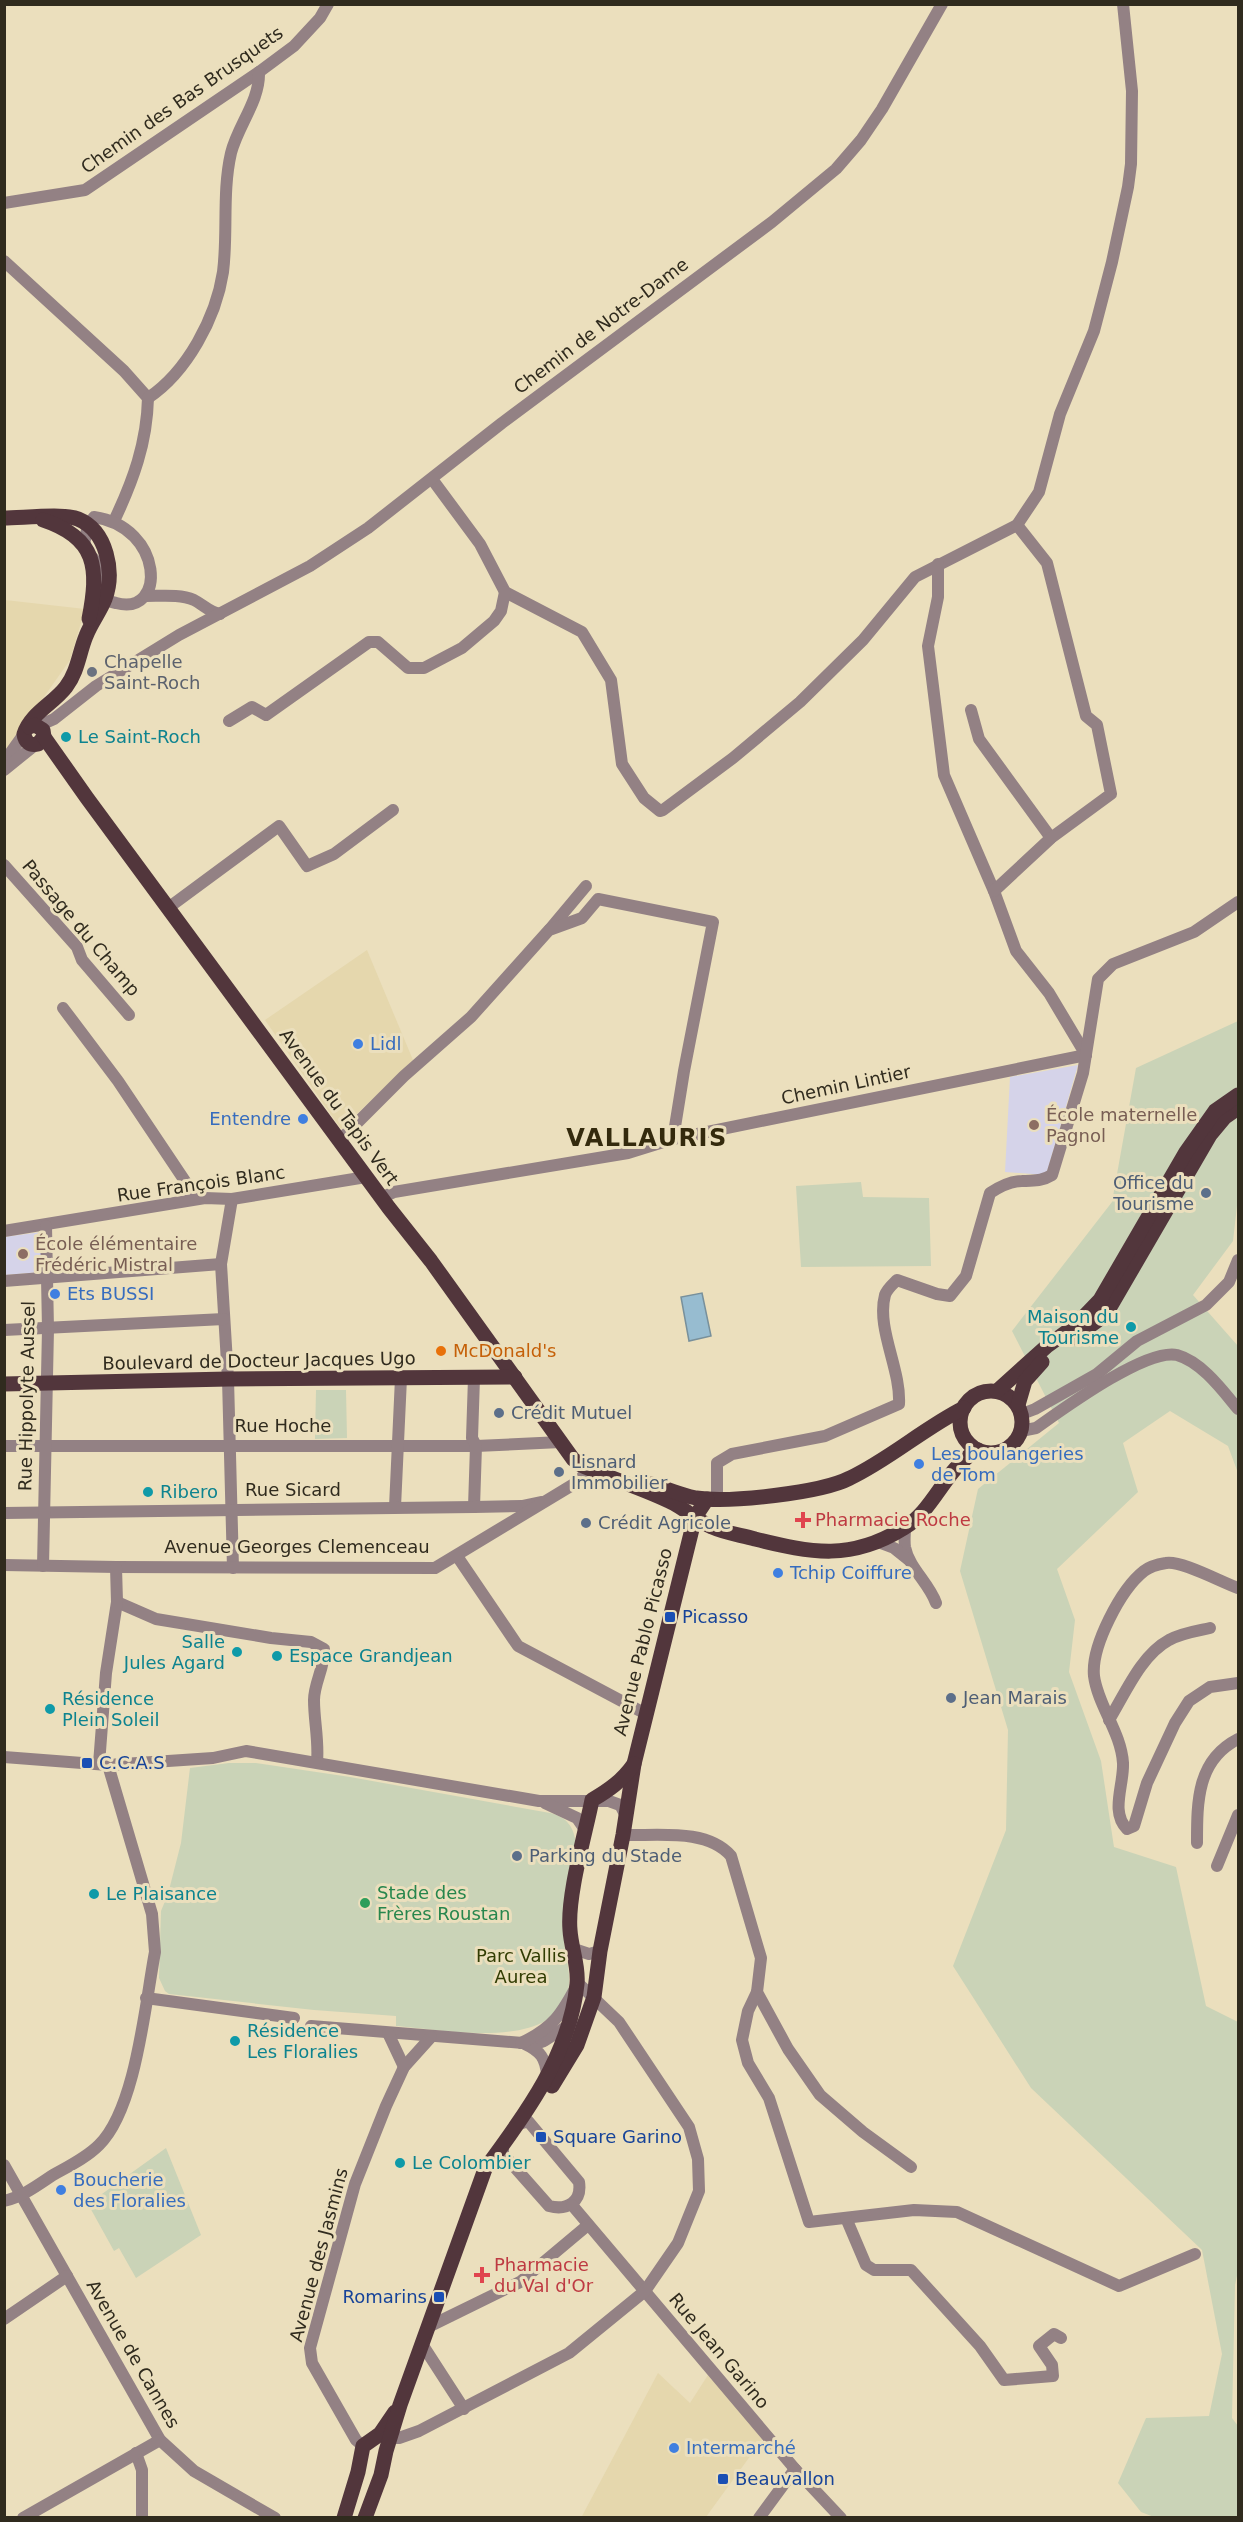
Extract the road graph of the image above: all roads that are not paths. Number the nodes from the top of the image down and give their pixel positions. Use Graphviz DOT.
graph roads {
  1 [pos="328,4"];
  2 [pos="942,4"];
  3 [pos="1123,4"];
  4 [pos="259,72"];
  5 [pos="4,203"];
  6 [pos="4,261"];
  7 [pos="147,398"];
  8 [pos="432,478"];
  9 [pos="4,518"];
  10 [pos="37,518"];
  11 [pos="114,521"];
  12 [pos="88,523"];
  13 [pos="1017,525"];
  14 [pos="87,550"];
  15 [pos="938,564"];
  16 [pos="151,581"];
  17 [pos="505,592"];
  18 [pos="146,596"];
  19 [pos="174,596"];
  20 [pos="105,600"];
  21 [pos="220,614"];
  22 [pos="86,636"];
  23 [pos="971,710"];
  24 [pos="229,722"];
  25 [pos="37,734"];
  26 [pos="4,762"];
  27 [pos="4,770"];
  28 [pos="393,810"];
  29 [pos="1051,838"];
  30 [pos="4,865"];
  31 [pos="586,886"];
  32 [pos="994,891"];
  33 [pos="1239,902"];
  34 [pos="168,908"];
  35 [pos="549,930"];
  36 [pos="63,1008"];
  37 [pos="129,1015"];
  38 [pos="1086,1055"];
  39 [pos="1239,1095"];
  40 [pos="1239,1108"];
  41 [pos="673,1139"];
  42 [pos="340,1140"];
  43 [pos="366,1177"];
  44 [pos="381,1198"];
  45 [pos="197,1199"];
  46 [pos="232,1199"];
  47 [pos="46,1226"];
  48 [pos="4,1231"];
  49 [pos="1239,1260"];
  50 [pos="221,1264"];
  51 [pos="47,1278"];
  52 [pos="4,1281"];
  53 [pos="224,1319"];
  54 [pos="48,1329"];
  55 [pos="4,1330"];
  56 [pos="515,1377"];
  57 [pos="401,1378"];
  58 [pos="474,1378"];
  59 [pos="228,1379"];
  60 [pos="4,1384"];
  61 [pos="47,1384"];
  62 [pos="997,1391"];
  63 [pos="964,1408"];
  64 [pos="1020,1409"];
  65 [pos="1239,1409"];
  66 [pos="1022,1431"];
  67 [pos="561,1442"];
  68 [pos="230,1444"];
  69 [pos="396,1444"];
  70 [pos="45,1445"];
  71 [pos="4,1446"];
  72 [pos="476,1446"];
  73 [pos="978,1450"];
  74 [pos="588,1469"];
  75 [pos="712,1499"];
  76 [pos="545,1501"];
  77 [pos="396,1507"];
  78 [pos="474,1507"];
  79 [pos="231,1508"];
  80 [pos="4,1513"];
  81 [pos="44,1513"];
  82 [pos="695,1517"];
  83 [pos="905,1527"];
  84 [pos="878,1542"];
  85 [pos="457,1556"];
  86 [pos="909,1560"];
  87 [pos="4,1565"];
  88 [pos="43,1566"];
  89 [pos="116,1568"];
  90 [pos="233,1568"];
  91 [pos="1239,1588"];
  92 [pos="117,1602"];
  93 [pos="936,1603"];
  94 [pos="1210,1628"];
  95 [pos="1239,1683"];
  96 [pos="645,1714"];
  97 [pos="1109,1720"];
  98 [pos="1239,1739"];
  99 [pos="4,1757"];
  100 [pos="317,1762"];
  101 [pos="634,1764"];
  102 [pos="104,1765"];
  103 [pos="592,1800"];
  104 [pos="538,1801"];
  105 [pos="1239,1815"];
  106 [pos="626,1816"];
  107 [pos="586,1831"];
  108 [pos="623,1835"];
  109 [pos="1197,1843"];
  110 [pos="1217,1866"];
  111 [pos="574,1948"];
  112 [pos="600,1951"];
  113 [pos="587,1991"];
  114 [pos="757,1992"];
  115 [pos="146,1998"];
  116 [pos="294,2019"];
  117 [pos="311,2026"];
  118 [pos="568,2026"];
  119 [pos="388,2033"];
  120 [pos="431,2037"];
  121 [pos="539,2039"];
  122 [pos="521,2043"];
  123 [pos="560,2052"];
  124 [pos="404,2067"];
  125 [pos="547,2077"];
  126 [pos="546,2096"];
  127 [pos="522,2123"];
  128 [pos="503,2150"];
  129 [pos="4,2165"];
  130 [pos="911,2167"];
  131 [pos="21,2195"];
  132 [pos="4,2201"];
  133 [pos="572,2205"];
  134 [pos="846,2218"];
  135 [pos="588,2225"];
  136 [pos="1195,2254"];
  137 [pos="67,2276"];
  138 [pos="645,2291"];
  139 [pos="4,2319"];
  140 [pos="428,2327"];
  141 [pos="1061,2338"];
  142 [pos="422,2344"];
  143 [pos="400,2405"];
  144 [pos="464,2409"];
  145 [pos="160,2440"];
  146 [pos="364,2447"];
  147 [pos="387,2449"];
  148 [pos="136,2453"];
  149 [pos="795,2469"];
  150 [pos="23,2517"];
  151 [pos="142,2517"];
  152 [pos="275,2517"];
  153 [pos="344,2517"];
  154 [pos="365,2517"];
  155 [pos="759,2517"];
  156 [pos="841,2517"];
  1 -- 4 [label="street, Chemin des Bas Brusquets"];
  2 -- 8 [label="street, Chemin de Notre-Dame"];
  3 -- 13 [label="street"];
  4 -- 5 [label="street, Chemin des Bas Brusquets"];
  4 -- 7 [label="street"];
  6 -- 7 [label="street"];
  7 -- 11 [label="street"];
  8 -- 17 [label="street"];
  8 -- 21 [label="street, Chemin de Notre-Dame"];
  9 -- 10 [label="main road"];
  10 -- 12 [label="main road"];
  10 -- 14 [label="main road"];
  11 -- 12 [label="street"];
  11 -- 16 [label="street"];
  12 -- 14 [label="street"];
  12 -- 20 [label="main road"];
  13 -- 15 [label="street"];
  13 -- 29 [label="street"];
  14 -- 20 [label="street"];
  14 -- 22 [label="main road"];
  15 -- 17 [label="street"];
  15 -- 32 [label="street"];
  16 -- 18 [label="street"];
  16 -- 19 [label="street"];
  17 -- 24 [label="street"];
  18 -- 19 [label="street"];
  18 -- 20 [label="street"];
  19 -- 21 [label="street"];
  20 -- 22 [label="main road"];
  21 -- 25 [label="street, Chemin de Notre-Dame"];
  22 -- 25 [label="main road"];
  23 -- 29 [label="street"];
  25 -- 26 [label="street"];
  25 -- 27 [label="street, Chemin de Notre-Dame"];
  25 -- 34 [label="main road, Avenue du Tapis Vert"];
  28 -- 34 [label="street"];
  29 -- 32 [label="street"];
  30 -- 37 [label="street, Passage du Champ"];
  31 -- 35 [label="street"];
  32 -- 38 [label="street"];
  33 -- 38 [label="street"];
  34 -- 42 [label="main road, Avenue du Tapis Vert"];
  35 -- 41 [label="street"];
  35 -- 42 [label="street"];
  36 -- 45 [label="street"];
  38 -- 41 [label="street, Chemin Lintier"];
  38 -- 75 [label="street"];
  39 -- 62 [label="main road"];
  40 -- 64 [label="main road"];
  41 -- 44 [label="street, Chemin Lintier"];
  42 -- 43 [label="main road, Avenue du Tapis Vert"];
  43 -- 44 [label="main road, Avenue du Tapis Vert"];
  43 -- 46 [label="street, Rue François Blanc"];
  44 -- 56 [label="main road, Avenue du Tapis Vert"];
  45 -- 46 [label="street, Rue François Blanc"];
  45 -- 47 [label="street, Rue François Blanc"];
  46 -- 50 [label="street"];
  47 -- 48 [label="street, Rue François Blanc"];
  47 -- 51 [label="street, Rue Hippolyte Aussel"];
  49 -- 64 [label="street"];
  50 -- 51 [label="street"];
  50 -- 53 [label="street"];
  51 -- 52 [label="street"];
  51 -- 54 [label="street, Rue Hippolyte Aussel"];
  53 -- 54 [label="street"];
  53 -- 59 [label="street"];
  54 -- 55 [label="street"];
  54 -- 61 [label="street, Rue Hippolyte Aussel"];
  56 -- 58 [label="main road, Boulevard de Docteur Jacques Ugo"];
  56 -- 67 [label="main road, Avenue du Tapis Vert"];
  57 -- 58 [label="main road, Boulevard de Docteur Jacques Ugo"];
  57 -- 59 [label="main road, Boulevard de Docteur Jacques Ugo"];
  57 -- 69 [label="street"];
  58 -- 72 [label="street"];
  59 -- 61 [label="main road, Boulevard de Docteur Jacques Ugo"];
  59 -- 68 [label="street"];
  60 -- 61 [label="main road, Boulevard de Docteur Jacques Ugo"];
  61 -- 70 [label="street, Rue Hippolyte Aussel"];
  62 -- 63 [label="main road"];
  62 -- 64 [label="main road"];
  63 -- 73 [label="main road"];
  63 -- 75 [label="main road"];
  64 -- 66 [label="main road"];
  65 -- 66 [label="street"];
  66 -- 73 [label="main road"];
  67 -- 72 [label="street, Rue Hoche"];
  67 -- 74 [label="main road, Avenue du Tapis Vert"];
  68 -- 69 [label="street, Rue Hoche"];
  68 -- 70 [label="street, Rue Hoche"];
  68 -- 79 [label="street"];
  69 -- 72 [label="street, Rue Hoche"];
  69 -- 77 [label="street"];
  70 -- 71 [label="street, Rue Hoche"];
  70 -- 81 [label="street, Rue Hippolyte Aussel"];
  72 -- 78 [label="street"];
  73 -- 83 [label="main road"];
  74 -- 75 [label="main road"];
  74 -- 76 [label="street, Avenue Georges Clemenceau"];
  74 -- 82 [label="main road"];
  75 -- 82 [label="main road, Avenue Pablo Picasso"];
  76 -- 78 [label="street, Rue Sicard"];
  76 -- 85 [label="street, Avenue Georges Clemenceau"];
  77 -- 78 [label="street, Rue Sicard"];
  77 -- 79 [label="street, Rue Sicard"];
  79 -- 81 [label="street, Rue Sicard"];
  79 -- 90 [label="street"];
  80 -- 81 [label="street, Rue Sicard"];
  81 -- 88 [label="street, Rue Hippolyte Aussel"];
  82 -- 84 [label="main road"];
  82 -- 96 [label="main road, Avenue Pablo Picasso"];
  83 -- 84 [label="main road"];
  83 -- 86 [label="street"];
  84 -- 86 [label="street"];
  85 -- 90 [label="street, Avenue Georges Clemenceau"];
  85 -- 96 [label="street"];
  86 -- 93 [label="street"];
  87 -- 88 [label="street, Avenue Georges Clemenceau"];
  88 -- 89 [label="street, Avenue Georges Clemenceau"];
  89 -- 90 [label="street, Avenue Georges Clemenceau"];
  89 -- 92 [label="street"];
  91 -- 97 [label="street"];
  92 -- 100 [label="street"];
  92 -- 102 [label="street"];
  94 -- 97 [label="street"];
  95 -- 97 [label="street"];
  96 -- 101 [label="main road, Avenue Pablo Picasso"];
  98 -- 109 [label="street"];
  99 -- 102 [label="street"];
  100 -- 102 [label="street"];
  100 -- 104 [label="street"];
  101 -- 103 [label="main road"];
  101 -- 106 [label="main road, Avenue Pablo Picasso"];
  102 -- 115 [label="street"];
  103 -- 104 [label="street"];
  103 -- 106 [label="street"];
  103 -- 107 [label="main road"];
  104 -- 107 [label="street"];
  105 -- 110 [label="street"];
  106 -- 108 [label="main road, Avenue Pablo Picasso"];
  107 -- 111 [label="main road"];
  108 -- 112 [label="main road, Avenue Pablo Picasso"];
  108 -- 114 [label="street"];
  111 -- 112 [label="street"];
  111 -- 113 [label="main road"];
  112 -- 113 [label="main road, Avenue Pablo Picasso"];
  113 -- 118 [label="main road"];
  113 -- 121 [label="street"];
  113 -- 126 [label="main road"];
  113 -- 138 [label="street"];
  114 -- 130 [label="street"];
  114 -- 134 [label="street"];
  115 -- 116 [label="street"];
  115 -- 131 [label="street"];
  117 -- 119 [label="street"];
  118 -- 121 [label="street"];
  118 -- 123 [label="main road"];
  119 -- 120 [label="street"];
  119 -- 124 [label="street"];
  120 -- 122 [label="street"];
  120 -- 124 [label="street, Avenue des Jasmins"];
  121 -- 122 [label="street"];
  121 -- 123 [label="street"];
  122 -- 125 [label="street"];
  123 -- 125 [label="main road"];
  123 -- 126 [label="street"];
  124 -- 146 [label="street, Avenue des Jasmins"];
  125 -- 127 [label="main road"];
  126 -- 127 [label="main road"];
  127 -- 128 [label="main road"];
  127 -- 133 [label="street"];
  128 -- 133 [label="street"];
  128 -- 140 [label="main road"];
  129 -- 131 [label="street, Avenue de Cannes"];
  131 -- 132 [label="street"];
  131 -- 137 [label="street, Avenue de Cannes"];
  133 -- 135 [label="street, Rue Jean Garino"];
  134 -- 136 [label="street"];
  134 -- 141 [label="street"];
  135 -- 138 [label="street, Rue Jean Garino"];
  135 -- 140 [label="street"];
  137 -- 139 [label="street"];
  137 -- 145 [label="street, Avenue de Cannes"];
  138 -- 144 [label="street"];
  138 -- 149 [label="street, Rue Jean Garino"];
  140 -- 142 [label="main road"];
  142 -- 143 [label="main road"];
  142 -- 144 [label="street"];
  143 -- 146 [label="main road"];
  143 -- 147 [label="main road"];
  144 -- 147 [label="street"];
  145 -- 148 [label="street"];
  145 -- 152 [label="street, Avenue de Cannes"];
  146 -- 147 [label="main road"];
  146 -- 147 [label="main road"];
  146 -- 153 [label="main road"];
  147 -- 154 [label="main road"];
  148 -- 150 [label="street"];
  148 -- 151 [label="street"];
  149 -- 155 [label="street"];
  149 -- 156 [label="street, Rue Jean Garino"];
}
